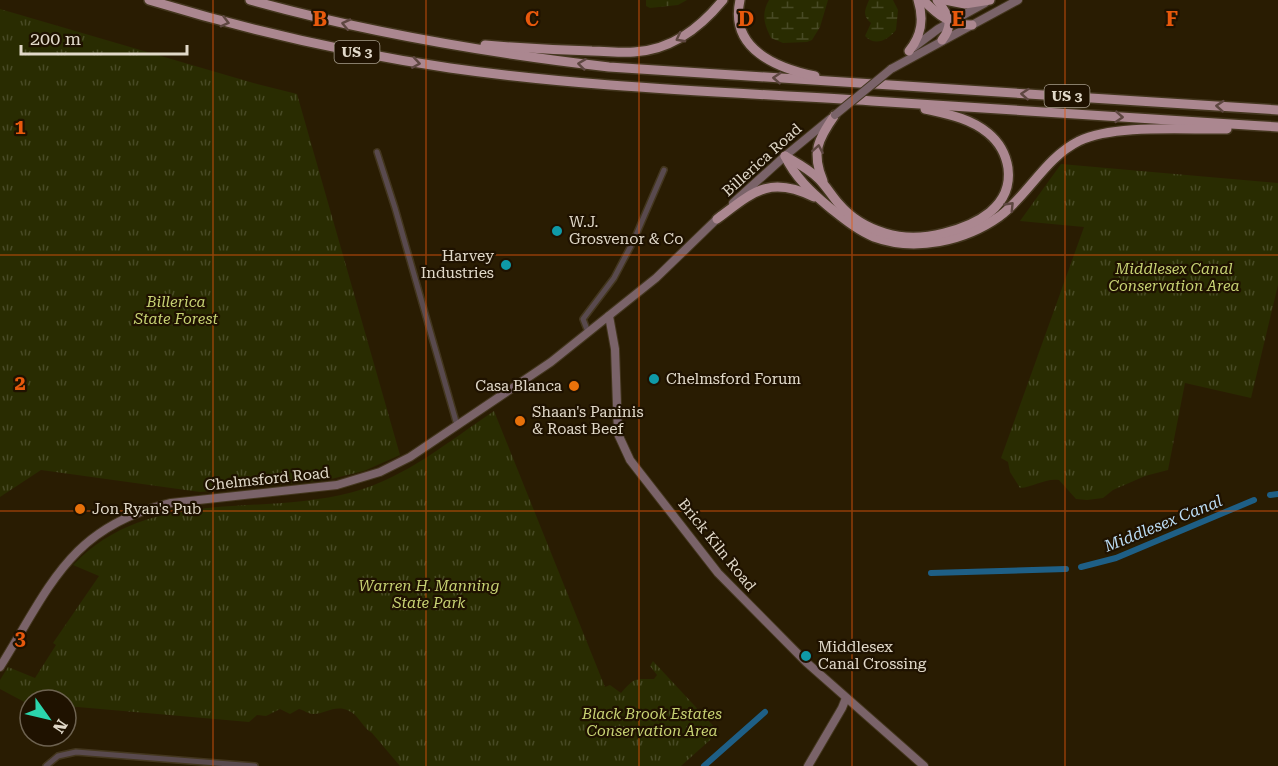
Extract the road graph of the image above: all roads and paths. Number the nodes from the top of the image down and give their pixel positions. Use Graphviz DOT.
graph roads {
  1 [pos="149,0"];
  2 [pos="250,0"];
  3 [pos="723,0"];
  4 [pos="740,0"];
  5 [pos="918,0"];
  6 [pos="923,0"];
  7 [pos="937,0"];
  8 [pos="945,0"];
  9 [pos="990,0"];
  10 [pos="1018,0"];
  11 [pos="950,22"];
  12 [pos="972,25"];
  13 [pos="942,40"];
  14 [pos="444,44"];
  15 [pos="909,51"];
  16 [pos="891,69"];
  17 [pos="856,83"];
  18 [pos="893,103"];
  19 [pos="1278,110"];
  20 [pos="835,115"];
  21 [pos="1278,128"];
  22 [pos="376,152"];
  23 [pos="785,156"];
  24 [pos="664,170"];
  25 [pos="825,186"];
  26 [pos="824,203"];
  27 [pos="717,219"];
  28 [pos="656,278"];
  29 [pos="609,316"];
  30 [pos="588,332"];
  31 [pos="457,425"];
  32 [pos="0,667"];
  33 [pos="846,698"];
  34 [pos="134,758"];
  35 [pos="46,766"];
  36 [pos="134,766"];
  37 [pos="255,766"];
  38 [pos="808,766"];
  39 [pos="924,766"];
  1 -- 18 [label="highway, US 3, one-way"];
  14 -- 2 [label="highway, US 3, one-way"];
  3 -- 14 [label="highway, one-way"];
  4 -- 17 [label="highway"];
  5 -- 15 [label="highway"];
  6 -- 11 [label="highway"];
  7 -- 11 [label="highway"];
  8 -- 9 [label="highway"];
  9 -- 11 [label="main road, Billerica Road"];
  10 -- 12 [label="main road, Billerica Road"];
  11 -- 12 [label="highway"];
  11 -- 13 [label="highway"];
  11 -- 15 [label="main road, Billerica Road"];
  12 -- 13 [label="main road, Billerica Road"];
  13 -- 16 [label="main road, Billerica Road"];
  17 -- 14 [label="highway, US 3, one-way"];
  15 -- 16 [label="main road, Billerica Road"];
  16 -- 20 [label="main road, Billerica Road, bridge"];
  19 -- 17 [label="highway, US 3, one-way"];
  18 -- 21 [label="highway, US 3, one-way"];
  18 -- 25 [label="highway"];
  20 -- 23 [label="main road, Billerica Road"];
  25 -- 20 [label="highway, one-way"];
  26 -- 21 [label="highway, one-way"];
  22 -- 31 [label="street"];
  23 -- 25 [label="highway"];
  23 -- 26 [label="highway"];
  23 -- 27 [label="main road, Billerica Road"];
  24 -- 30 [label="street"];
  26 -- 27 [label="highway"];
  27 -- 28 [label="main road, Billerica Road"];
  28 -- 29 [label="main road, Chelmsford Road"];
  29 -- 30 [label="main road, Chelmsford Road"];
  29 -- 33 [label="main road, Brick Kiln Road"];
  30 -- 31 [label="main road, Chelmsford Road"];
  31 -- 32 [label="main road, Chelmsford Road"];
  33 -- 38 [label="main road"];
  33 -- 39 [label="main road, Brick Kiln Road"];
  34 -- 35 [label="street"];
  34 -- 36 [label="street"];
  34 -- 37 [label="street"];
}
